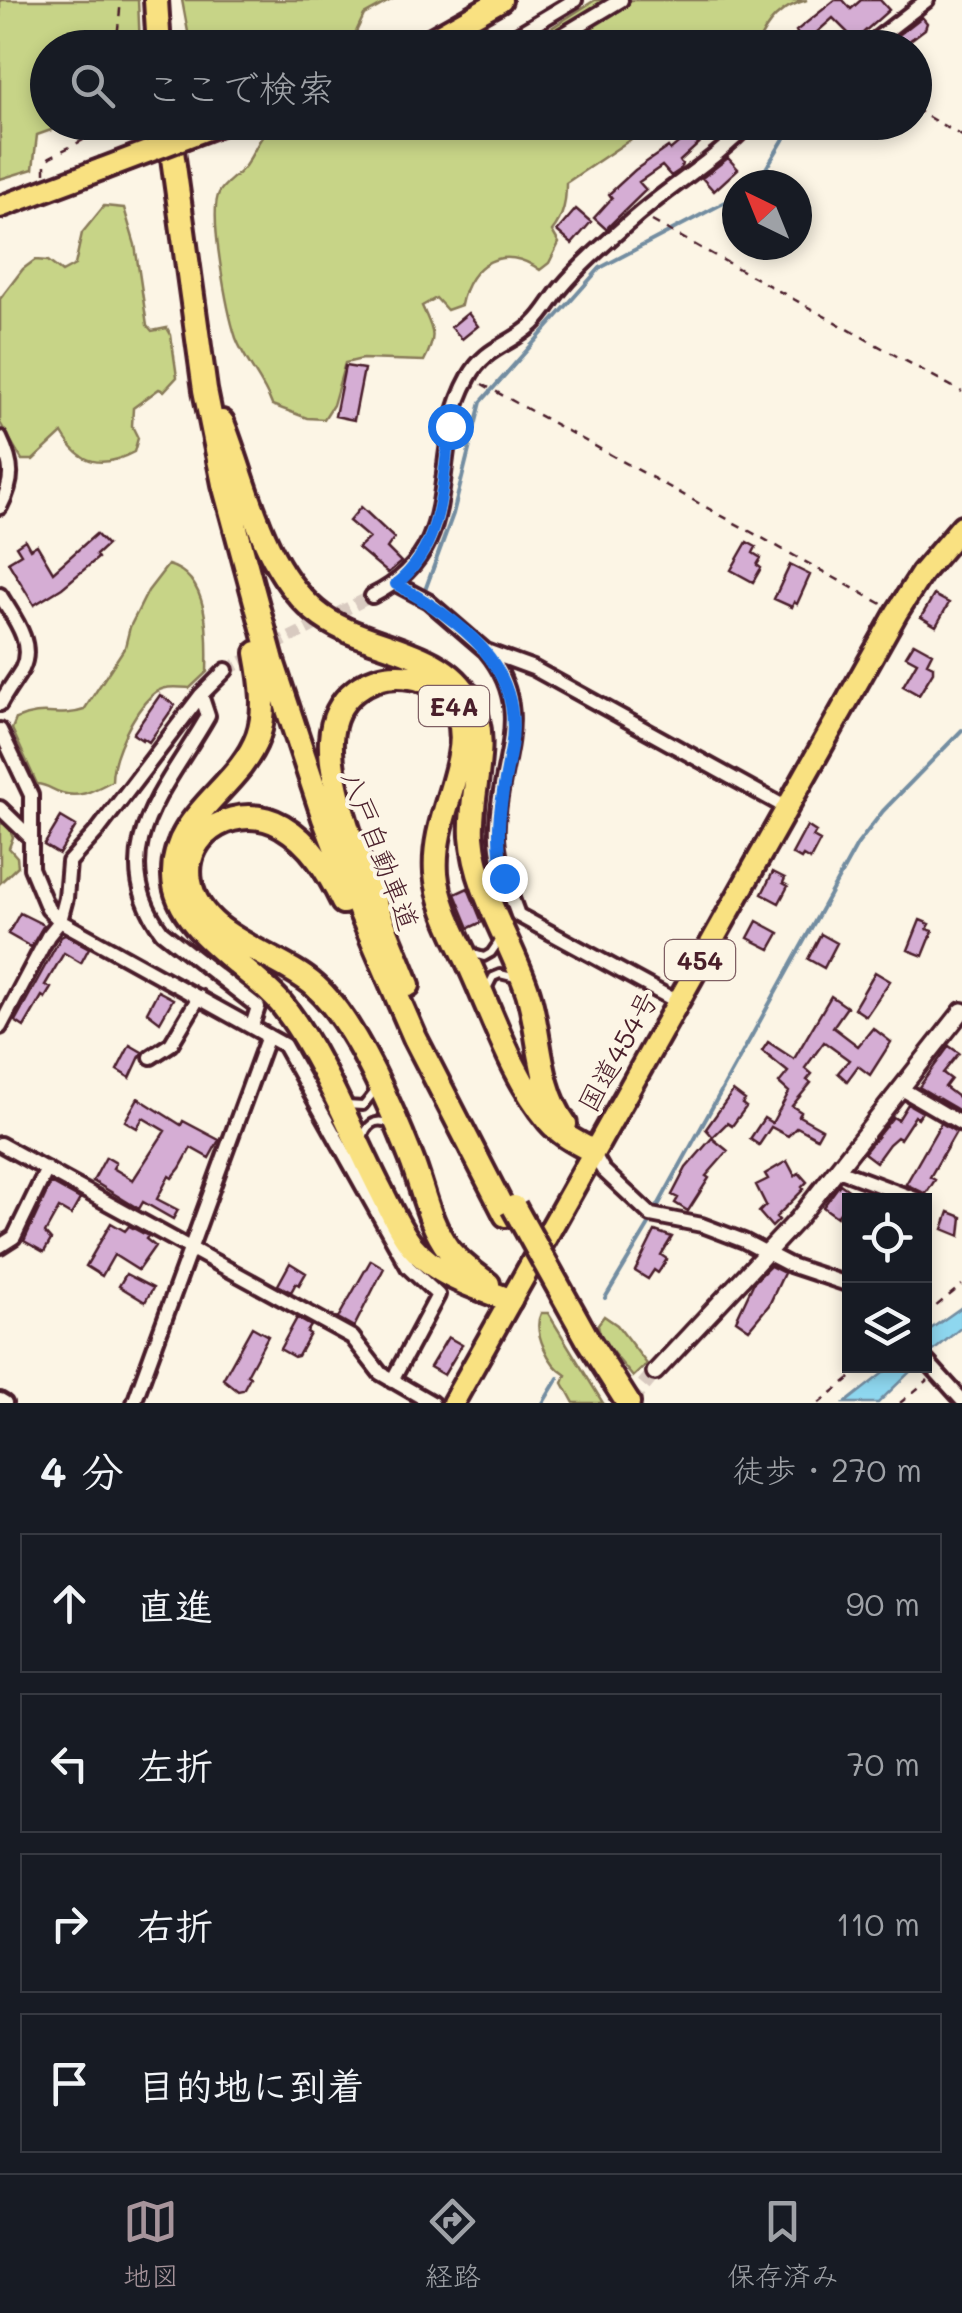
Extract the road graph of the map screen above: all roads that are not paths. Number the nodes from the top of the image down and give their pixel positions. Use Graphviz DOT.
graph roads {
  1 [pos="156,0"];
  2 [pos="502,0"];
  3 [pos="575,0"];
  4 [pos="621,0"];
  5 [pos="927,0"];
  6 [pos="158,30"];
  7 [pos="448,30"];
  8 [pos="525,30"];
  9 [pos="571,30"];
  10 [pos="889,30"];
  11 [pos="170,140"];
  12 [pos="179,140"];
  13 [pos="734,140"];
  14 [pos="0,206"];
  15 [pos="189,276"];
  16 [pos="219,413"];
  17 [pos="0,438"];
  18 [pos="224,484"];
  19 [pos="0,507"];
  20 [pos="962,526"];
  21 [pos="396,584"];
  22 [pos="0,595"];
  23 [pos="372,596"];
  24 [pos="486,651"];
  25 [pos="226,670"];
  26 [pos="201,695"];
  27 [pos="0,704"];
  28 [pos="0,730"];
  29 [pos="0,808"];
  30 [pos="787,808"];
  31 [pos="31,838"];
  32 [pos="60,921"];
  33 [pos="500,929"];
  34 [pos="458,938"];
  35 [pos="527,992"];
  36 [pos="199,997"];
  37 [pos="676,1001"];
  38 [pos="488,1005"];
  39 [pos="962,1010"];
  40 [pos="252,1026"];
  41 [pos="0,1027"];
  42 [pos="268,1036"];
  43 [pos="424,1045"];
  44 [pos="151,1057"];
  45 [pos="375,1080"];
  46 [pos="902,1089"];
  47 [pos="332,1094"];
  48 [pos="962,1124"];
  49 [pos="401,1136"];
  50 [pos="0,1144"];
  51 [pos="592,1152"];
  52 [pos="366,1160"];
  53 [pos="48,1169"];
  54 [pos="838,1170"];
  55 [pos="899,1193"];
  56 [pos="0,1246"];
  57 [pos="189,1248"];
  58 [pos="765,1254"];
  59 [pos="845,1283"];
  60 [pos="510,1300"];
  61 [pos="584,1343"];
  62 [pos="932,1367"];
  63 [pos="655,1372"];
  64 [pos="392,1381"];
  65 [pos="962,1400"];
  66 [pos="134,1403"];
  67 [pos="432,1403"];
  68 [pos="453,1403"];
  69 [pos="615,1403"];
  70 [pos="628,1403"];
  1 -- 6 [label="highway"];
  2 -- 7 [label="main road"];
  3 -- 8 [label="street"];
  4 -- 9 [label="street"];
  5 -- 10 [label="street"];
  11 -- 15 [label="highway, 八戸自動車道 / E4A"];
  12 -- 14 [label="main road, bridge"];
  13 -- 21 [label="street"];
  15 -- 16 [label="highway, 八戸自動車道 / E4A"];
  15 -- 18 [label="highway, 八戸自動車道 / E4A"];
  16 -- 33 [label="highway, E4A"];
  16 -- 43 [label="highway, 八戸自動車道 / E4A"];
  17 -- 19 [label="street"];
  18 -- 43 [label="highway, 八戸自動車道 / E4A"];
  18 -- 47 [label="highway, E4A"];
  20 -- 30 [label="main road, 国道454号 / 454"];
  21 -- 23 [label="street"];
  21 -- 24 [label="street"];
  22 -- 27 [label="street"];
  24 -- 30 [label="street"];
  24 -- 37 [label="street"];
  25 -- 26 [label="street"];
  26 -- 32 [label="street"];
  26 -- 40 [label="street"];
  28 -- 31 [label="street"];
  29 -- 31 [label="street"];
  30 -- 37 [label="main road, 国道454号 / 454"];
  31 -- 32 [label="street"];
  32 -- 36 [label="street"];
  32 -- 41 [label="street"];
  33 -- 34 [label="lane"];
  33 -- 35 [label="highway, E4A"];
  34 -- 38 [label="highway, E4A"];
  34 -- 43 [label="highway, E4A"];
  35 -- 38 [label="lane"];
  35 -- 51 [label="highway, E4A"];
  36 -- 40 [label="street"];
  36 -- 44 [label="street"];
  37 -- 51 [label="main road, 国道454号 / 454"];
  38 -- 51 [label="highway, E4A"];
  39 -- 46 [label="street"];
  40 -- 42 [label="street"];
  42 -- 57 [label="street"];
  42 -- 64 [label="street"];
  43 -- 45 [label="highway, E4A"];
  43 -- 61 [label="highway, 八戸自動車道 / E4A"];
  45 -- 47 [label="lane"];
  45 -- 49 [label="highway, E4A"];
  46 -- 48 [label="street"];
  46 -- 54 [label="street"];
  47 -- 52 [label="highway, E4A"];
  49 -- 52 [label="lane"];
  49 -- 60 [label="highway, E4A"];
  50 -- 53 [label="street"];
  51 -- 58 [label="street"];
  51 -- 60 [label="main road, 国道454号 / 454"];
  52 -- 60 [label="highway, E4A"];
  53 -- 56 [label="street"];
  53 -- 57 [label="street"];
  54 -- 55 [label="street"];
  54 -- 58 [label="street"];
  57 -- 64 [label="street"];
  57 -- 66 [label="street"];
  58 -- 59 [label="street"];
  58 -- 63 [label="street"];
  60 -- 68 [label="main road, 国道454号 / 454"];
  61 -- 69 [label="highway, 八戸自動車道 / E4A"];
  61 -- 70 [label="highway, 八戸自動車道 / E4A"];
  62 -- 65 [label="street"];
  64 -- 67 [label="street"];
}
